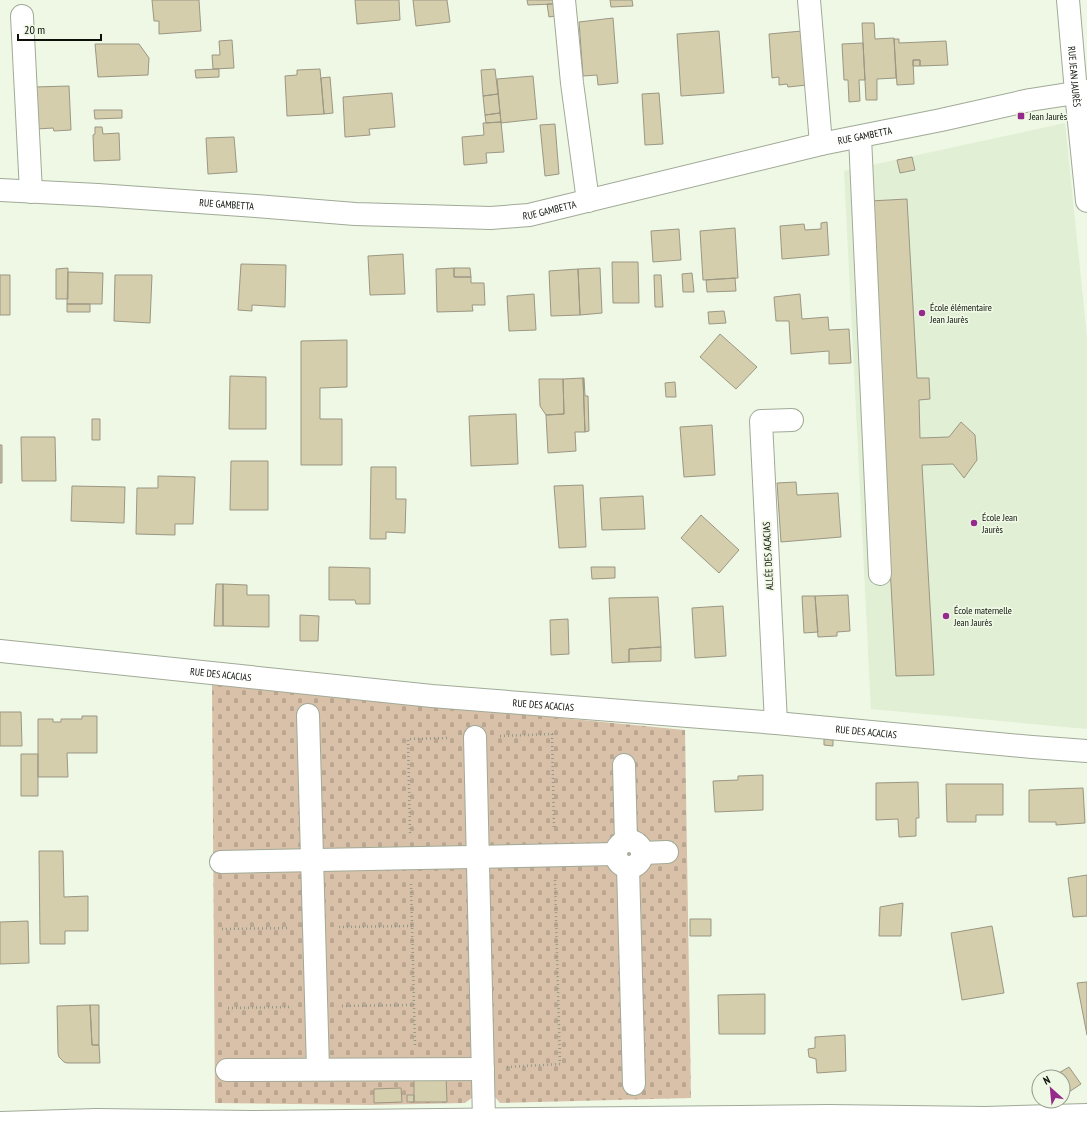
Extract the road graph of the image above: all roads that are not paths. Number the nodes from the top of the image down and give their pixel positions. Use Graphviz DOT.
graph roads {
  1 [pos="564,0"];
  2 [pos="809,0"];
  3 [pos="1068,0"];
  4 [pos="22,16"];
  5 [pos="1081,92"];
  6 [pos="860,137"];
  7 [pos="821,144"];
  8 [pos="0,190"];
  9 [pos="31,192"];
  10 [pos="588,201"];
  11 [pos="1087,202"];
  12 [pos="792,420"];
  13 [pos="880,574"];
  14 [pos="0,651"];
  15 [pos="308,715"];
  16 [pos="776,723"];
  17 [pos="475,737"];
  18 [pos="1087,751"];
  19 [pos="624,765"];
  20 [pos="667,852"];
  21 [pos="628,854"];
  22 [pos="477,857"];
  23 [pos="313,860"];
  24 [pos="221,862"];
  25 [pos="318,1069"];
  26 [pos="483,1069"];
  27 [pos="227,1070"];
  28 [pos="634,1084"];
  29 [pos="1087,1115"];
  30 [pos="484,1120"];
  31 [pos="0,1124"];
  1 -- 10 [label="street"];
  2 -- 7 [label="street"];
  3 -- 5 [label="street, RUE JEAN JAURÈS"];
  4 -- 9 [label="street"];
  5 -- 6 [label="street, RUE GAMBETTA"];
  5 -- 11 [label="street, RUE JEAN JAURÈS"];
  6 -- 7 [label="street, RUE GAMBETTA"];
  6 -- 13 [label="street"];
  7 -- 10 [label="street, RUE GAMBETTA"];
  8 -- 9 [label="street, RUE GAMBETTA"];
  9 -- 10 [label="street, RUE GAMBETTA"];
  12 -- 16 [label="street, ALLÉE DES ACACIAS"];
  14 -- 16 [label="street, RUE DES ACACIAS"];
  15 -- 23 [label="street"];
  16 -- 18 [label="street, RUE DES ACACIAS"];
  17 -- 22 [label="street"];
  19 -- 21 [label="street"];
  20 -- 21 [label="street"];
  21 -- 22 [label="street"];
  21 -- 28 [label="street"];
  22 -- 23 [label="street"];
  22 -- 26 [label="street"];
  23 -- 24 [label="street"];
  23 -- 25 [label="street"];
  25 -- 26 [label="street"];
  25 -- 27 [label="street"];
  26 -- 30 [label="street"];
  29 -- 30 [label="street"];
  30 -- 31 [label="street"];
}
